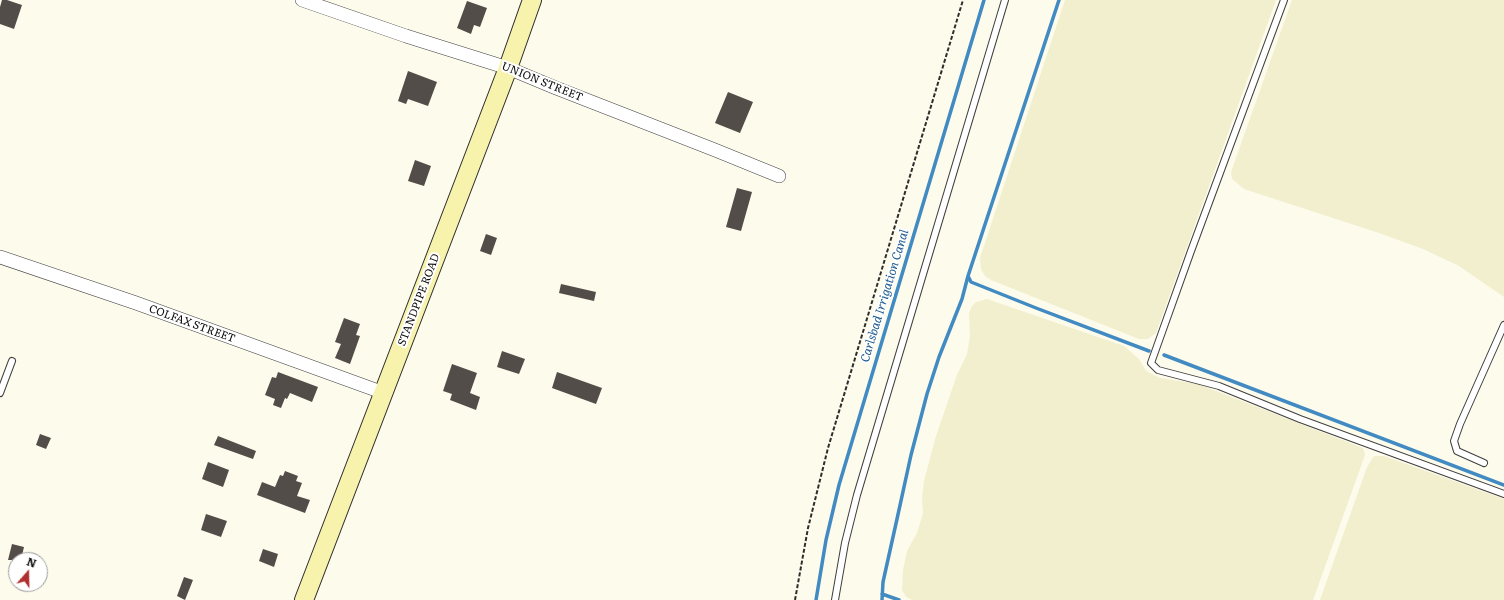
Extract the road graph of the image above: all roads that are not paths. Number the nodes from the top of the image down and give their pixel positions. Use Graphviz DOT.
graph roads {
  1 [pos="302,0"];
  2 [pos="532,0"];
  3 [pos="1005,0"];
  4 [pos="1284,0"];
  5 [pos="508,68"];
  6 [pos="779,176"];
  7 [pos="0,257"];
  8 [pos="1504,325"];
  9 [pos="12,361"];
  10 [pos="0,393"];
  11 [pos="384,393"];
  12 [pos="1484,463"];
  13 [pos="1504,494"];
  14 [pos="304,600"];
  15 [pos="835,600"];
  1 -- 5 [label="street, UNION STREET"];
  2 -- 5 [label="street, STANDPIPE ROAD"];
  3 -- 15 [label="lane"];
  4 -- 13 [label="lane"];
  5 -- 6 [label="street, UNION STREET"];
  5 -- 11 [label="street, STANDPIPE ROAD"];
  7 -- 11 [label="street, COLFAX STREET"];
  8 -- 12 [label="lane"];
  9 -- 10 [label="lane"];
  11 -- 14 [label="street, STANDPIPE ROAD"];
}
